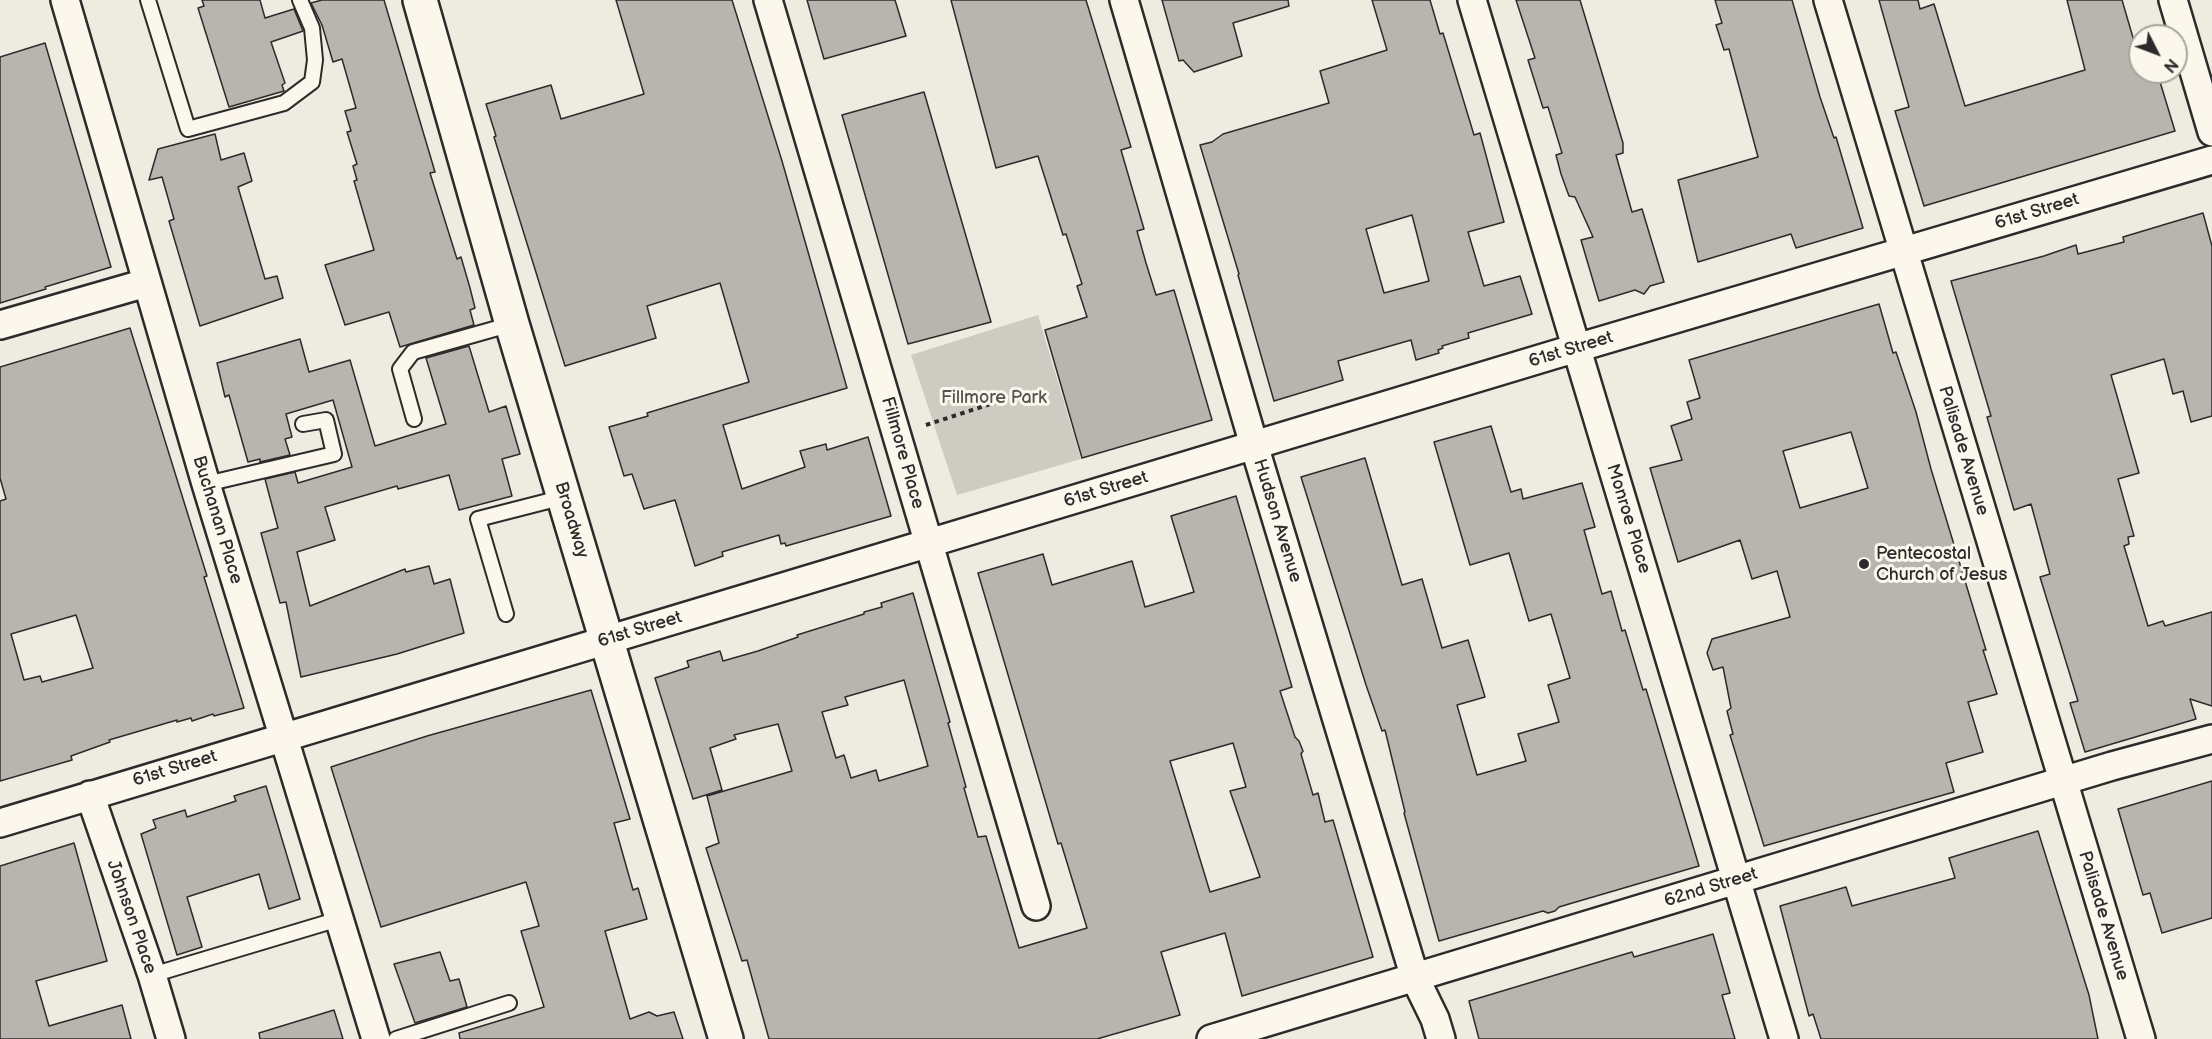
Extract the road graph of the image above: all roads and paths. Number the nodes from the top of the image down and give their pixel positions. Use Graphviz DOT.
graph roads {
  1 [pos="65,0"];
  2 [pos="148,0"];
  3 [pos="300,0"];
  4 [pos="420,0"];
  5 [pos="768,0"];
  6 [pos="1124,0"];
  7 [pos="1472,0"];
  8 [pos="1828,0"];
  9 [pos="2173,0"];
  10 [pos="2212,132"];
  11 [pos="2212,160"];
  12 [pos="1903,252"];
  13 [pos="146,283"];
  14 [pos="512,324"];
  15 [pos="0,325"];
  16 [pos="1576,349"];
  17 [pos="1003,400"];
  18 [pos="414,419"];
  19 [pos="303,424"];
  20 [pos="926,425"];
  21 [pos="1254,445"];
  22 [pos="206,483"];
  23 [pos="564,497"];
  24 [pos="929,543"];
  25 [pos="506,614"];
  26 [pos="607,639"];
  27 [pos="282,736"];
  28 [pos="2212,739"];
  29 [pos="2063,781"];
  30 [pos="90,795"];
  31 [pos="0,823"];
  32 [pos="1736,880"];
  33 [pos="1036,906"];
  34 [pos="339,919"];
  35 [pos="152,975"];
  36 [pos="1415,978"];
  37 [pos="509,1003"];
  38 [pos="171,1039"];
  39 [pos="376,1039"];
  40 [pos="396,1039"];
  41 [pos="726,1039"];
  42 [pos="1211,1039"];
  43 [pos="1441,1039"];
  44 [pos="1784,1039"];
  45 [pos="2141,1039"];
  1 -- 13 [label="street, Buchanan Place"];
  2 -- 3 [label="lane"];
  4 -- 14 [label="street, Broadway"];
  5 -- 24 [label="street, Fillmore Place"];
  6 -- 21 [label="street, Hudson Avenue"];
  7 -- 16 [label="street, Monroe Place"];
  8 -- 12 [label="street, Palisade Avenue"];
  9 -- 10 [label="street"];
  11 -- 12 [label="street, 61st Street"];
  12 -- 16 [label="street, 61st Street"];
  12 -- 29 [label="street, Palisade Avenue"];
  13 -- 15 [label="street"];
  13 -- 22 [label="street, Buchanan Place"];
  14 -- 18 [label="lane"];
  14 -- 23 [label="street, Broadway"];
  16 -- 21 [label="street, 61st Street"];
  16 -- 32 [label="street, Monroe Place"];
  17 -- 20 [label="path"];
  19 -- 22 [label="lane"];
  21 -- 24 [label="street, 61st Street"];
  21 -- 36 [label="street, Hudson Avenue"];
  22 -- 27 [label="street, Buchanan Place"];
  23 -- 25 [label="lane"];
  23 -- 26 [label="street, Broadway"];
  24 -- 26 [label="street, 61st Street"];
  24 -- 33 [label="street, Fillmore Place"];
  26 -- 27 [label="street, 61st Street"];
  26 -- 41 [label="street, Broadway"];
  27 -- 30 [label="street, 61st Street"];
  27 -- 34 [label="street, Buchanan Place"];
  28 -- 29 [label="street, 62nd Street"];
  29 -- 32 [label="street, 62nd Street"];
  29 -- 45 [label="street, Palisade Avenue"];
  30 -- 31 [label="street, 61st Street"];
  30 -- 35 [label="street, Johnson Place"];
  32 -- 36 [label="street, 62nd Street"];
  32 -- 44 [label="street, Monroe Place"];
  34 -- 35 [label="lane"];
  34 -- 39 [label="street, Buchanan Place"];
  35 -- 38 [label="street, Johnson Place"];
  36 -- 42 [label="street, 62nd Street"];
  36 -- 43 [label="street, Hudson Avenue"];
  37 -- 40 [label="lane"];
}
